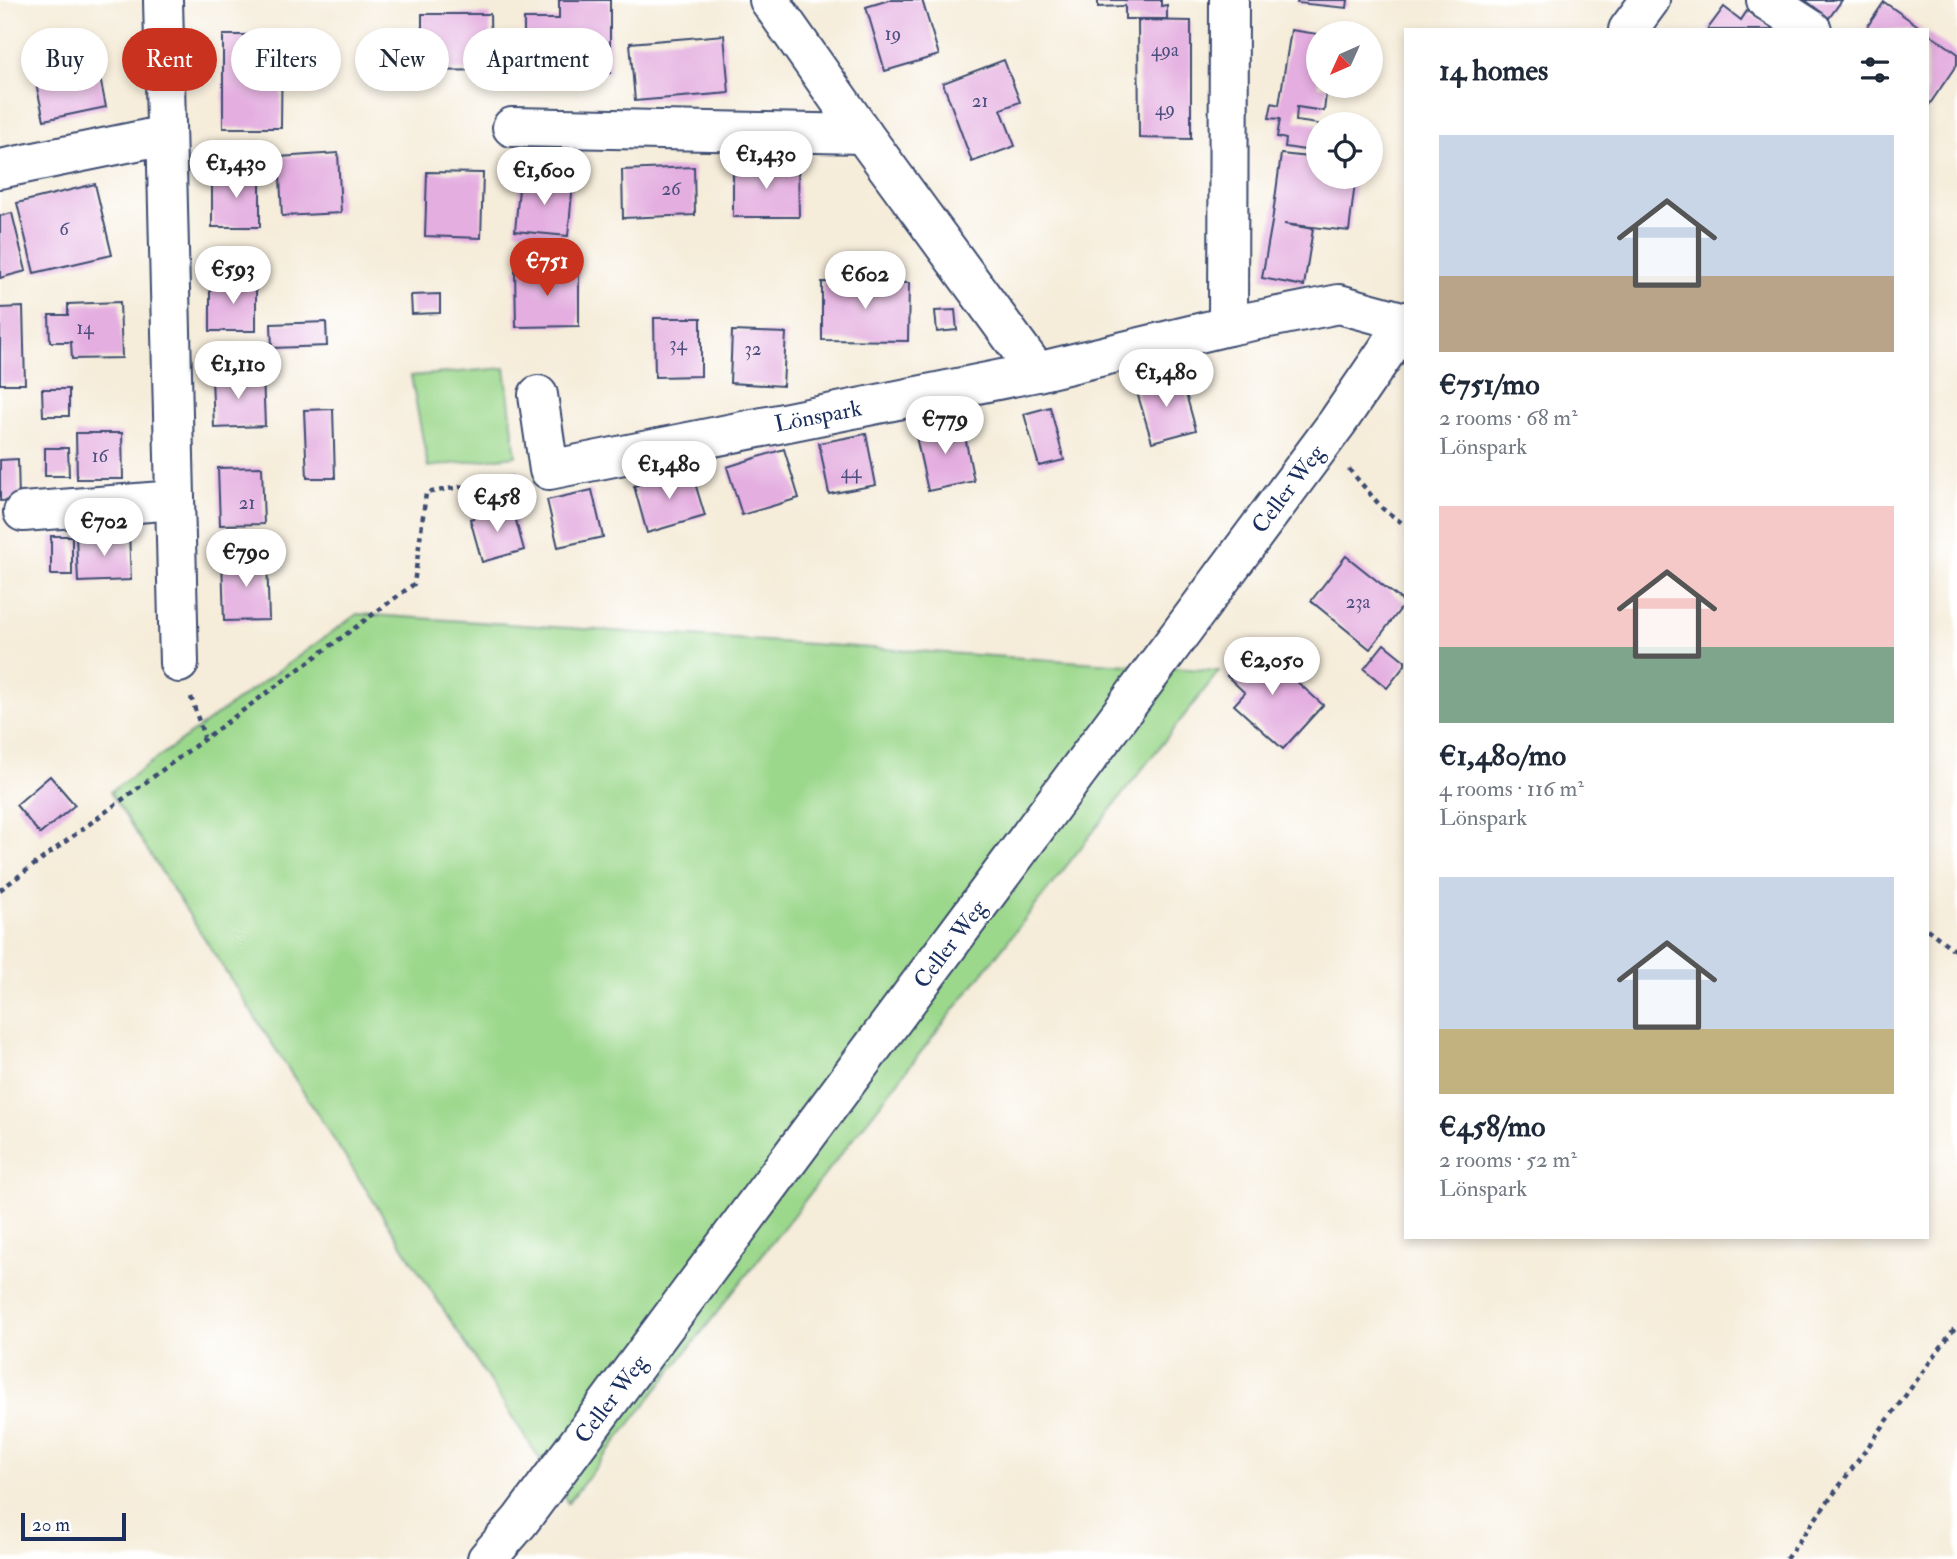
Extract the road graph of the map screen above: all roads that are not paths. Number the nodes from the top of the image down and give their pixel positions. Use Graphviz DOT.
graph roads {
  1 [pos="163,0"];
  2 [pos="769,0"];
  3 [pos="1229,0"];
  4 [pos="1650,0"];
  5 [pos="1766,0"];
  6 [pos="1629,28"];
  7 [pos="1809,28"];
  8 [pos="512,127"];
  9 [pos="863,134"];
  10 [pos="166,135"];
  11 [pos="0,169"];
  12 [pos="1404,323"];
  13 [pos="1404,324"];
  14 [pos="1228,326"];
  15 [pos="1037,372"];
  16 [pos="538,395"];
  17 [pos="175,500"];
  18 [pos="23,512"];
  19 [pos="179,663"];
  20 [pos="487,1559"];
  1 -- 10 [label="street"];
  2 -- 9 [label="street"];
  3 -- 14 [label="street"];
  4 -- 6 [label="street"];
  5 -- 7 [label="street"];
  8 -- 9 [label="street"];
  9 -- 15 [label="street"];
  10 -- 11 [label="street"];
  10 -- 17 [label="street"];
  12 -- 14 [label="street, Lönspark"];
  13 -- 20 [label="street, Celler Weg"];
  14 -- 15 [label="street, Lönspark"];
  15 -- 16 [label="street, Lönspark"];
  17 -- 18 [label="street"];
  17 -- 19 [label="street"];
}
